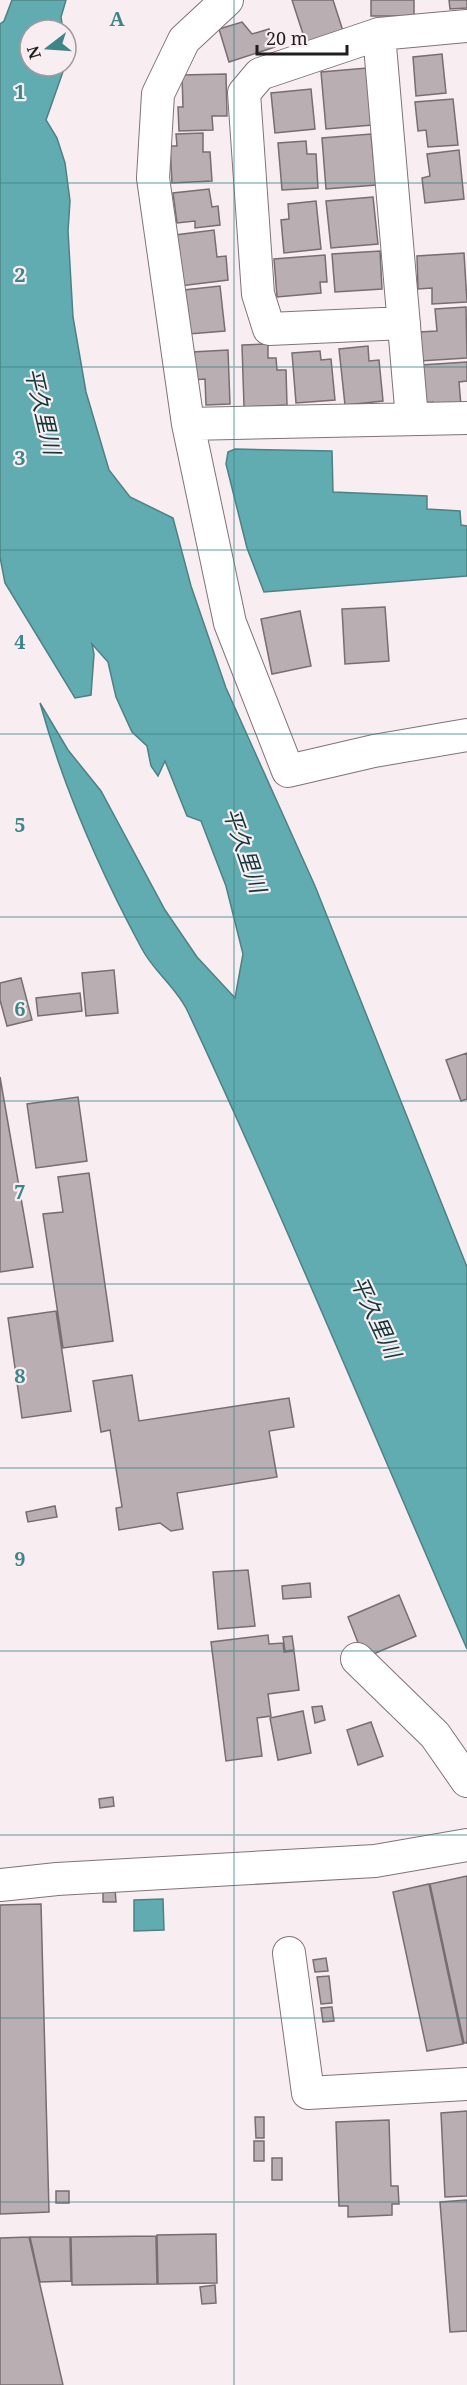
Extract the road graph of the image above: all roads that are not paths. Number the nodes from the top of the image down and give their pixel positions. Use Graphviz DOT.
graph roads {
  1 [pos="227,0"];
  2 [pos="467,26"];
  3 [pos="379,34"];
  4 [pos="404,323"];
  5 [pos="467,418"];
  6 [pos="412,419"];
  7 [pos="188,424"];
  8 [pos="467,735"];
  9 [pos="357,1659"];
  10 [pos="467,1781"];
  11 [pos="467,1845"];
  12 [pos="0,1885"];
  13 [pos="289,1953"];
  14 [pos="467,2084"];
  1 -- 7 [label="street"];
  2 -- 3 [label="street"];
  3 -- 4 [label="street"];
  3 -- 4 [label="street"];
  4 -- 6 [label="street"];
  5 -- 6 [label="street"];
  6 -- 7 [label="street"];
  7 -- 8 [label="street"];
  9 -- 10 [label="street"];
  11 -- 12 [label="street"];
  13 -- 14 [label="street"];
}
